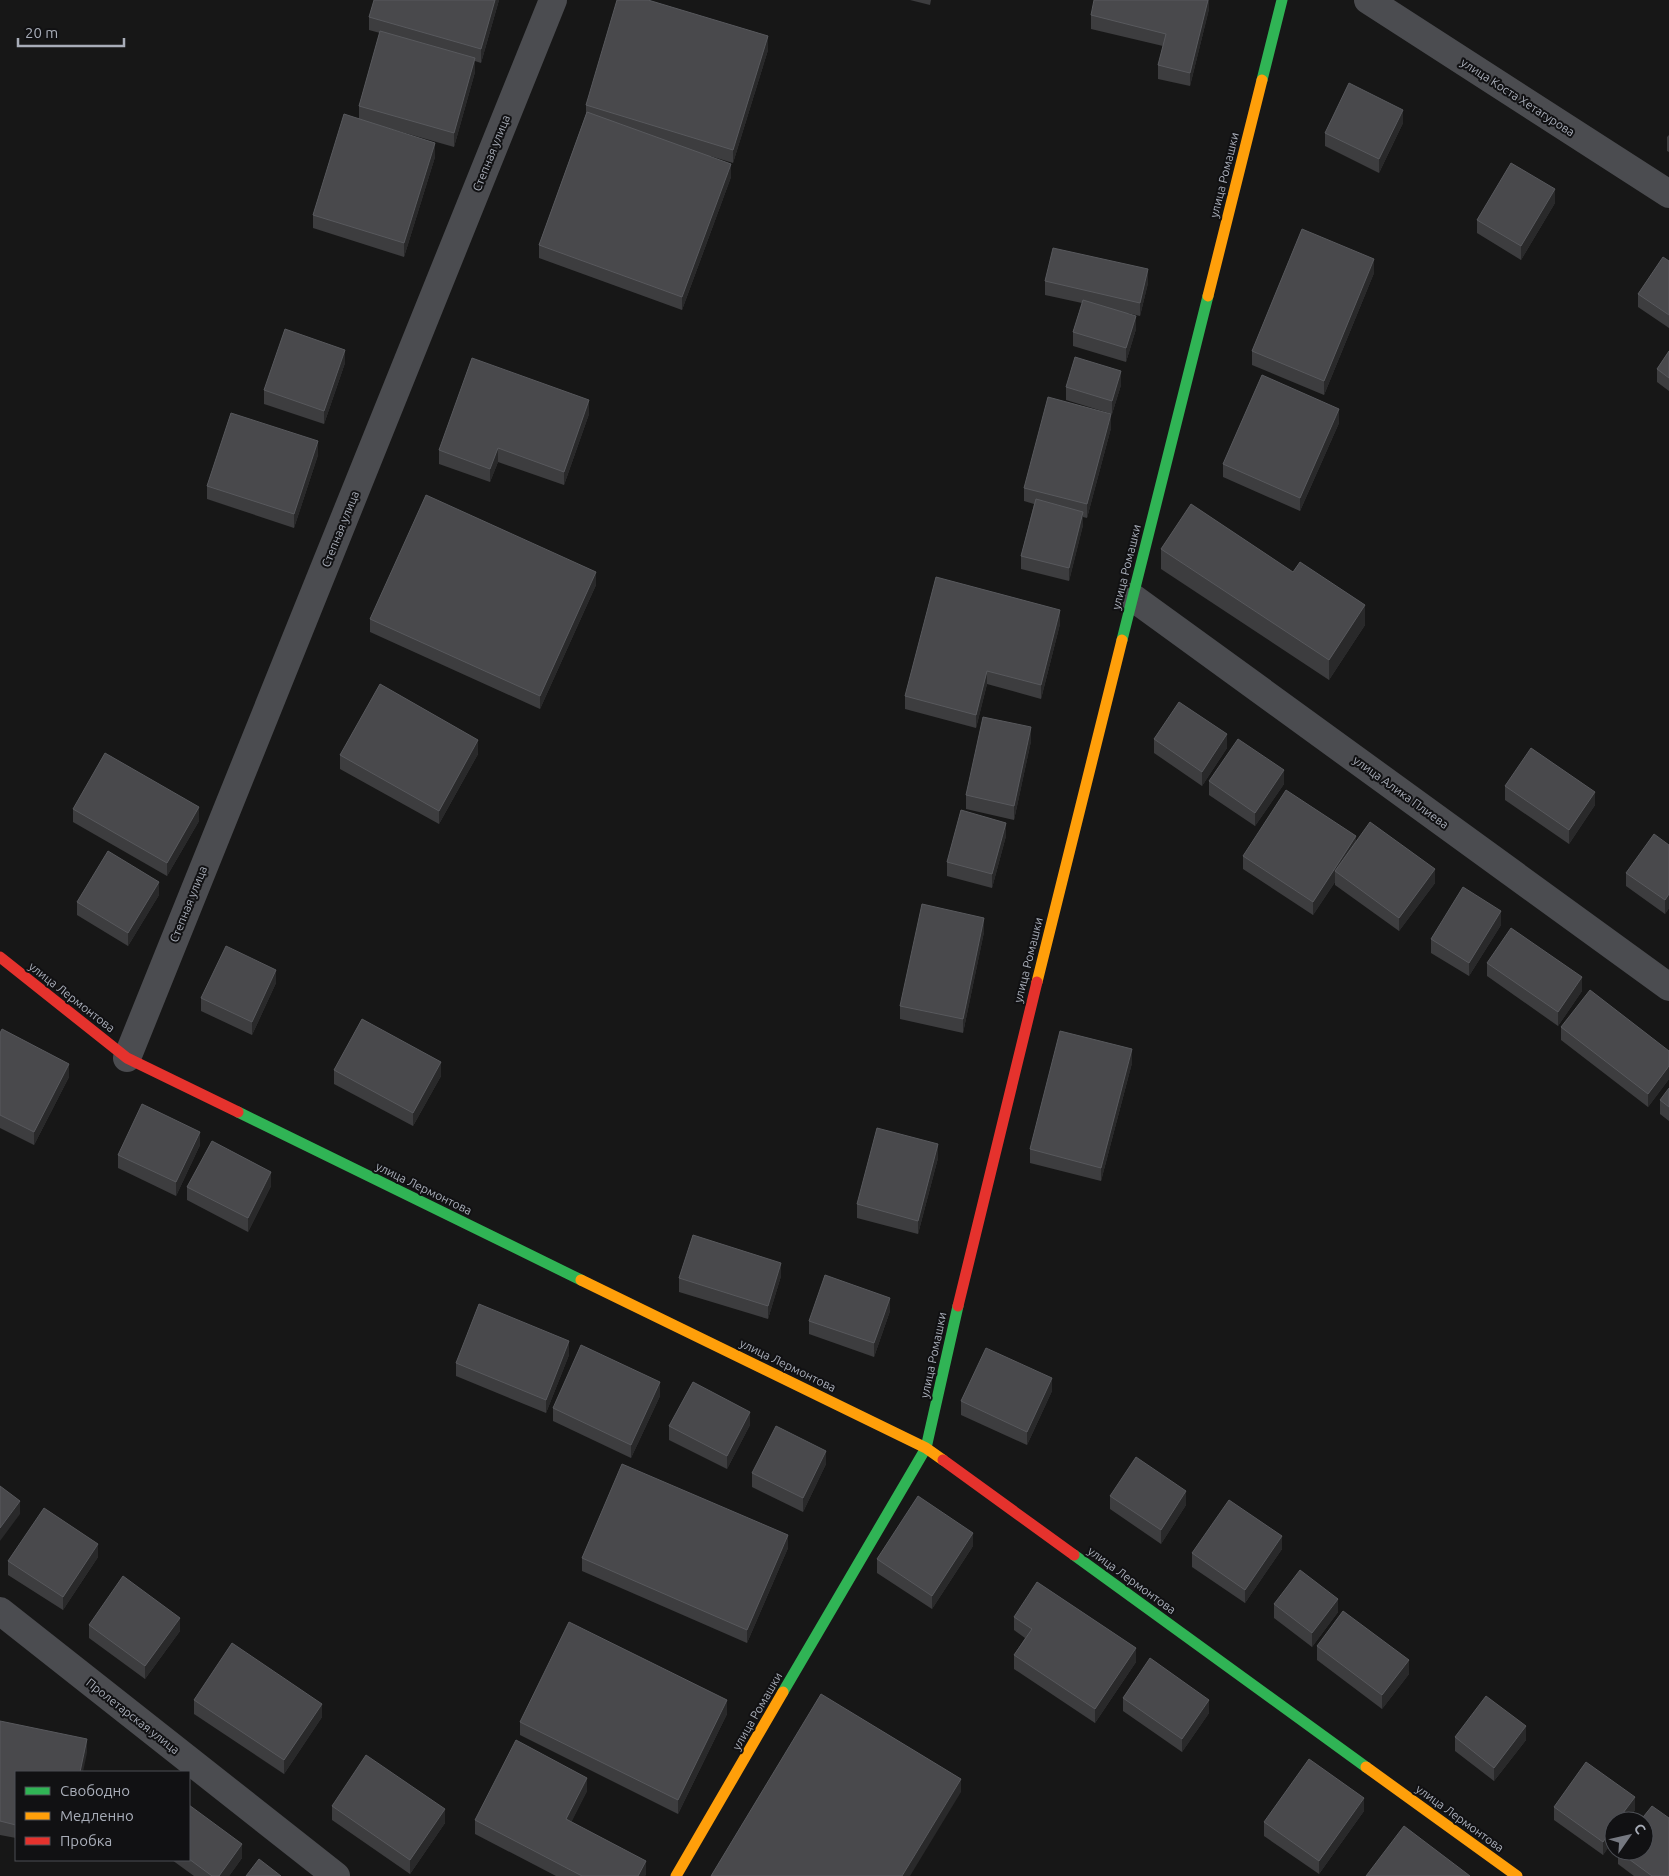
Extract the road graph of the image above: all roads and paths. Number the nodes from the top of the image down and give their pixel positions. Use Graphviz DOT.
graph roads {
  1 [pos="553,0"];
  2 [pos="1282,0"];
  3 [pos="1368,0"];
  4 [pos="1669,194"];
  5 [pos="1132,598"];
  6 [pos="0,957"];
  7 [pos="1669,987"];
  8 [pos="127,1058"];
  9 [pos="926,1448"];
  10 [pos="0,1611"];
  11 [pos="336,1876"];
  12 [pos="676,1876"];
  13 [pos="1517,1876"];
  1 -- 8 [label="street, Степная улица"];
  2 -- 5 [label="street, улица Ромашки"];
  3 -- 4 [label="street, улица Коста Хетагурова"];
  5 -- 7 [label="street, улица Алика Плиева"];
  5 -- 9 [label="street, улица Ромашки"];
  6 -- 8 [label="street, улица Лермонтова"];
  8 -- 9 [label="street, улица Лермонтова"];
  9 -- 12 [label="street, улица Ромашки"];
  9 -- 13 [label="street, улица Лермонтова"];
  10 -- 11 [label="street, Пролетарская улица"];
}
